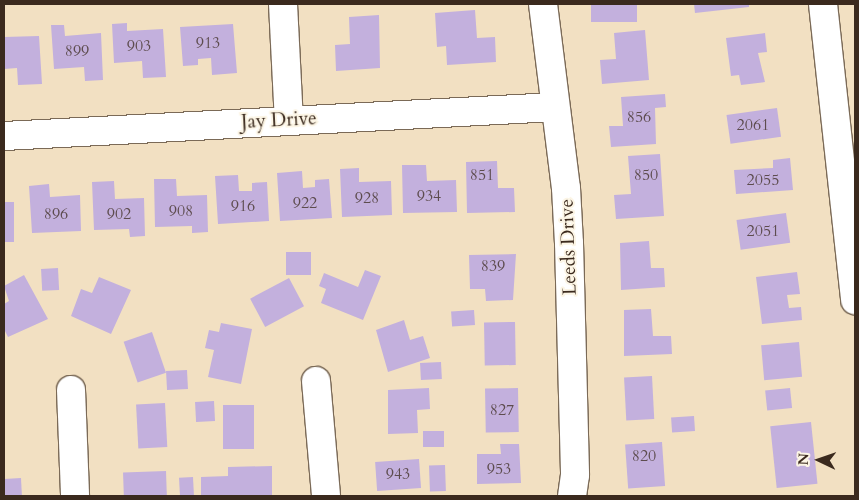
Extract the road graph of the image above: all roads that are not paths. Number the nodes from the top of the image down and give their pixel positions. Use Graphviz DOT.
graph roads {
  1 [pos="283,4"];
  2 [pos="543,4"];
  3 [pos="823,4"];
  4 [pos="555,107"];
  5 [pos="289,121"];
  6 [pos="4,136"];
  7 [pos="855,300"];
  8 [pos="316,381"];
  9 [pos="71,390"];
  10 [pos="573,494"];
  11 [pos="75,496"];
  12 [pos="326,496"];
  1 -- 5 [label="street"];
  2 -- 4 [label="street, Leeds Drive"];
  3 -- 7 [label="street"];
  4 -- 5 [label="street, Jay Drive"];
  4 -- 10 [label="street, Leeds Drive"];
  5 -- 6 [label="street, Jay Drive"];
  8 -- 12 [label="street"];
  9 -- 11 [label="street"];
}
